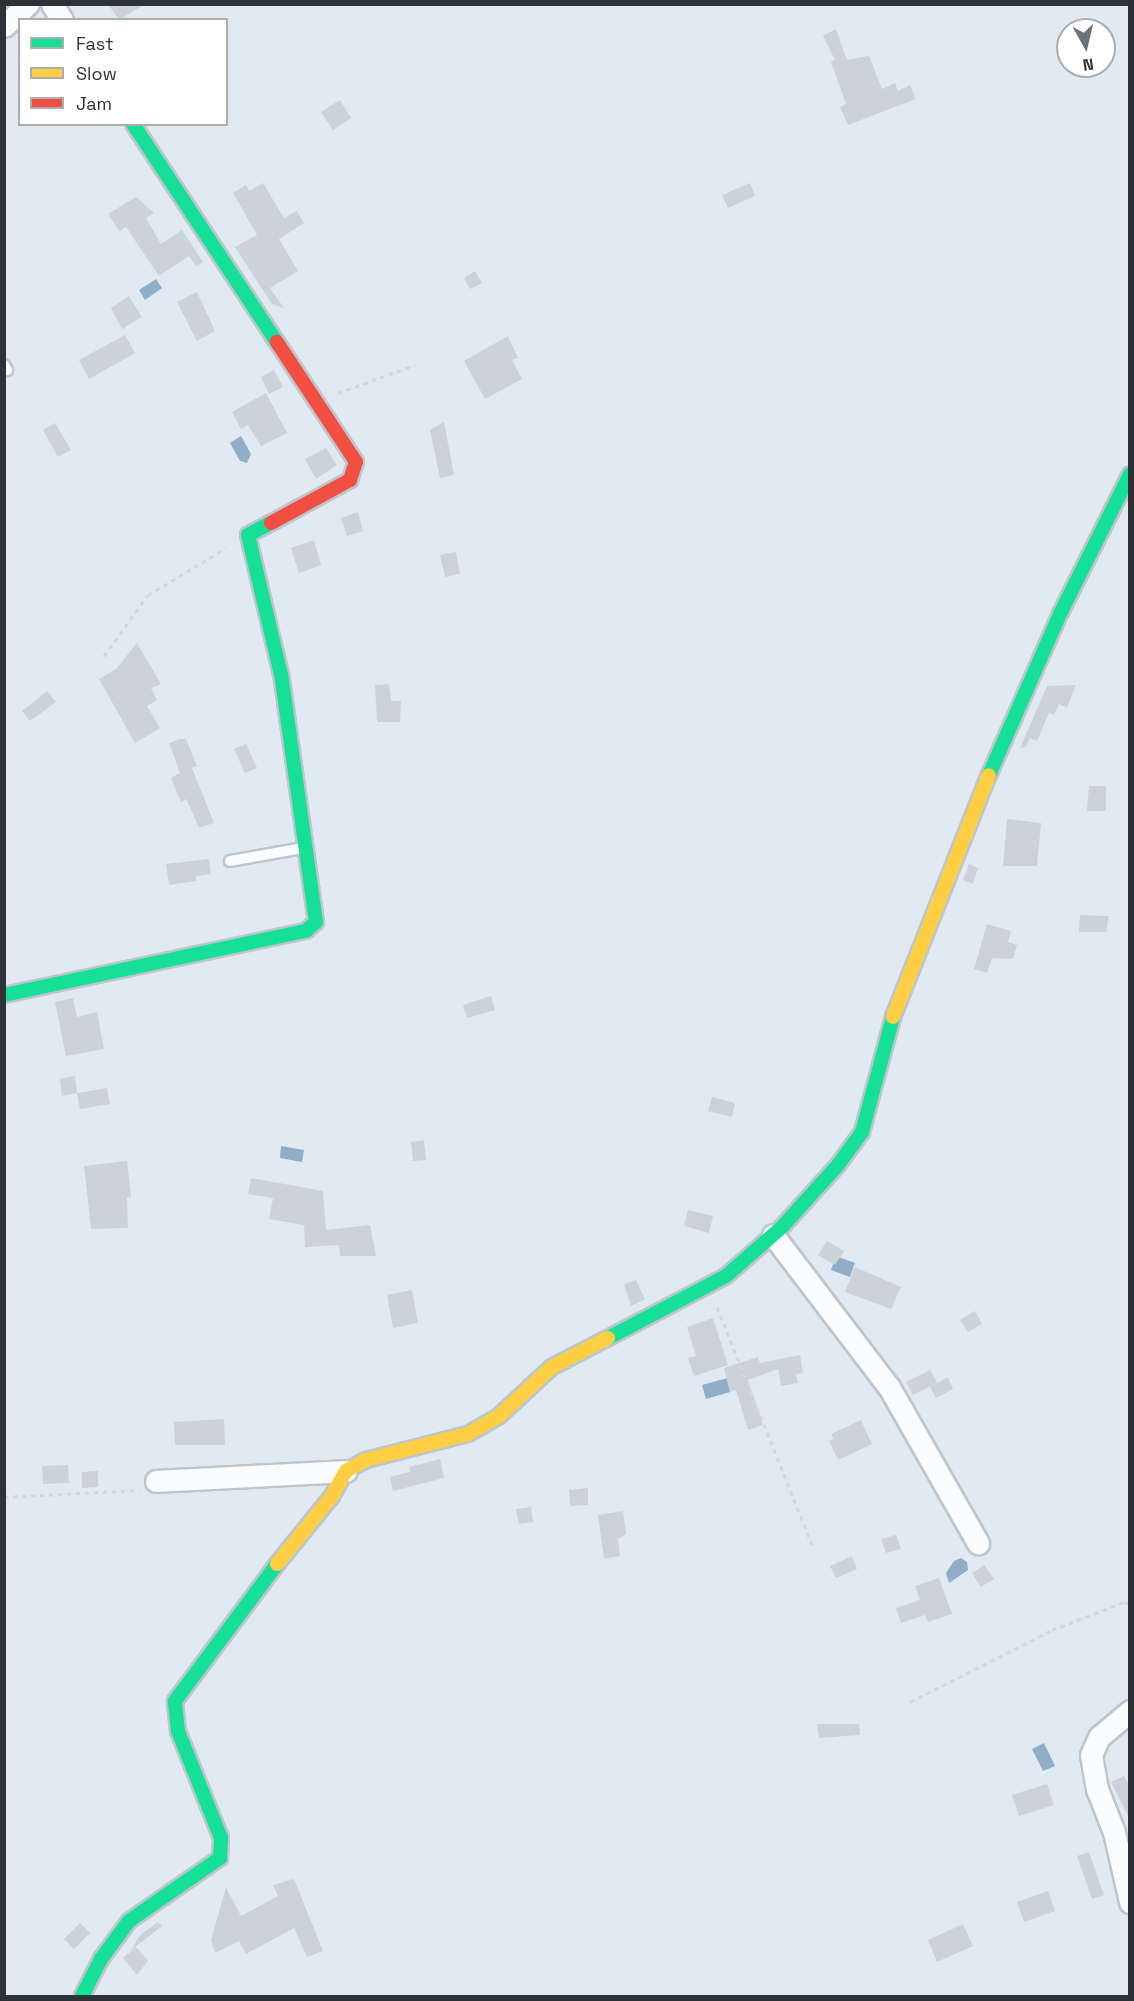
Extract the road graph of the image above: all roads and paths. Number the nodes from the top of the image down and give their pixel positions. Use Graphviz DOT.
graph roads {
  1 [pos="28,4"];
  2 [pos="52,4"];
  3 [pos="61,18"];
  4 [pos="4,26"];
  5 [pos="134,126"];
  6 [pos="415,365"];
  7 [pos="316,401"];
  8 [pos="1130,474"];
  9 [pos="248,535"];
  10 [pos="104,656"];
  11 [pos="306,847"];
  12 [pos="230,861"];
  13 [pos="4,995"];
  14 [pos="772,1235"];
  15 [pos="708,1285"];
  16 [pos="346,1471"];
  17 [pos="156,1481"];
  18 [pos="4,1497"];
  19 [pos="978,1543"];
  20 [pos="812,1545"];
  21 [pos="1130,1604"];
  22 [pos="910,1702"];
  23 [pos="1130,1711"];
  24 [pos="1130,1902"];
  25 [pos="82,1996"];
  1 -- 4 [label="street"];
  2 -- 3 [label="street"];
  5 -- 7 [label="street"];
  6 -- 7 [label="path"];
  7 -- 9 [label="street"];
  8 -- 14 [label="street"];
  9 -- 10 [label="path"];
  9 -- 11 [label="street"];
  11 -- 12 [label="lane"];
  11 -- 13 [label="street"];
  14 -- 15 [label="street"];
  14 -- 19 [label="street"];
  15 -- 16 [label="street"];
  15 -- 20 [label="path"];
  16 -- 17 [label="street"];
  16 -- 25 [label="street"];
  17 -- 18 [label="path"];
  21 -- 22 [label="path"];
  23 -- 24 [label="street"];
}
